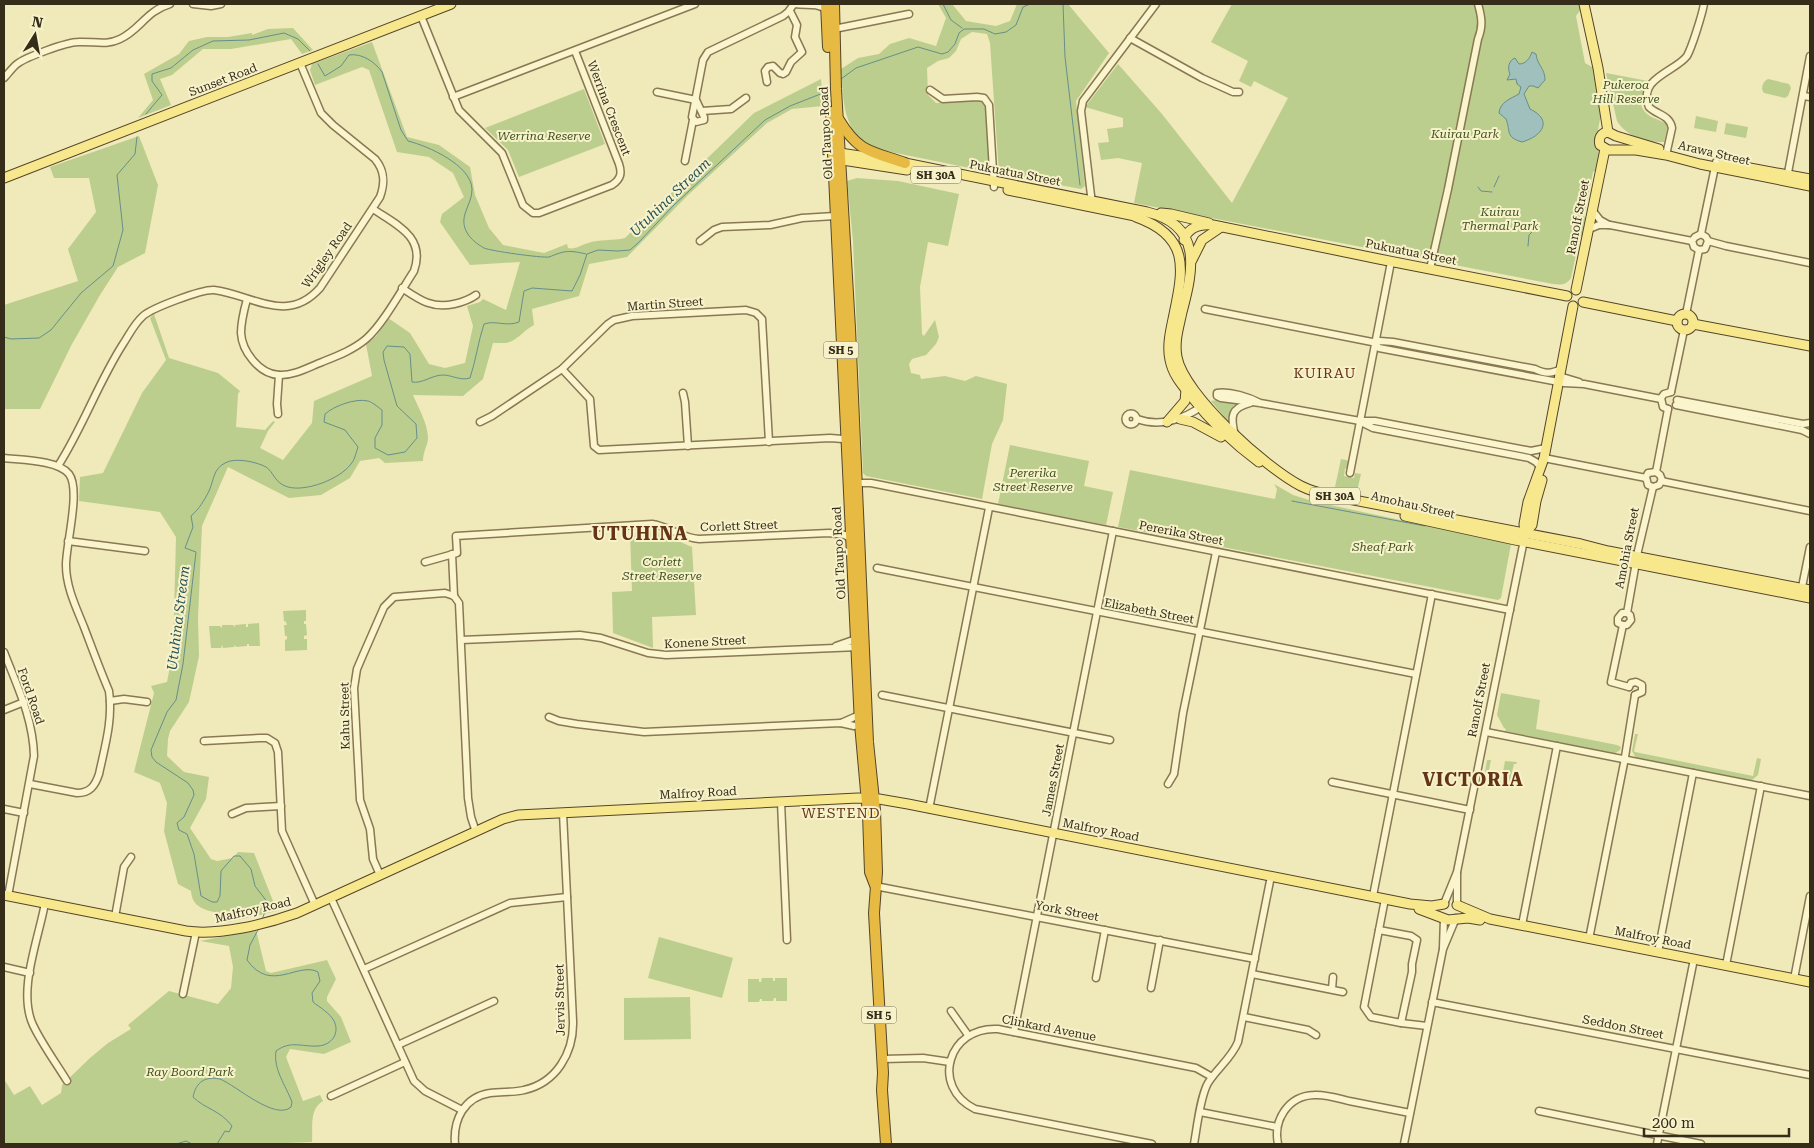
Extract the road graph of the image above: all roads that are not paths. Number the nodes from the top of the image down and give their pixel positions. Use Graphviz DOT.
graph roads {
  1 [pos="170,4"];
  2 [pos="193,4"];
  3 [pos="221,4"];
  4 [pos="451,4"];
  5 [pos="695,4"];
  6 [pos="795,4"];
  7 [pos="816,4"];
  8 [pos="1156,4"];
  9 [pos="1478,4"];
  10 [pos="1584,4"];
  11 [pos="1704,4"];
  12 [pos="829,6"];
  13 [pos="790,11"];
  14 [pos="909,14"];
  15 [pos="421,16"];
  16 [pos="831,28"];
  17 [pos="1130,38"];
  18 [pos="575,51"];
  19 [pos="1810,56"];
  20 [pos="300,63"];
  21 [pos="4,78"];
  22 [pos="767,82"];
  23 [pos="930,90"];
  24 [pos="833,91"];
  25 [pos="657,92"];
  26 [pos="1239,92"];
  27 [pos="453,97"];
  28 [pos="1810,97"];
  29 [pos="746,98"];
  30 [pos="1802,99"];
  31 [pos="696,100"];
  32 [pos="1810,104"];
  33 [pos="702,111"];
  34 [pos="838,116"];
  35 [pos="694,120"];
  36 [pos="1612,134"];
  37 [pos="1609,149"];
  38 [pos="1666,153"];
  39 [pos="836,156"];
  40 [pos="685,161"];
  41 [pos="905,163"];
  42 [pos="1716,165"];
  43 [pos="4,178"];
  44 [pos="1787,178"];
  45 [pos="1810,179"];
  46 [pos="994,184"];
  47 [pos="1810,186"];
  48 [pos="1092,205"];
  49 [pos="373,209"];
  50 [pos="1593,211"];
  51 [pos="1153,213"];
  52 [pos="835,216"];
  53 [pos="1136,217"];
  54 [pos="1610,225"];
  55 [pos="1217,226"];
  56 [pos="1589,229"];
  57 [pos="1702,234"];
  58 [pos="1185,236"];
  59 [pos="700,241"];
  60 [pos="1692,241"];
  61 [pos="1708,244"];
  62 [pos="1699,250"];
  63 [pos="1192,261"];
  64 [pos="846,262"];
  65 [pos="1391,262"];
  66 [pos="1810,263"];
  67 [pos="1430,268"];
  68 [pos="1181,270"];
  69 [pos="402,288"];
  70 [pos="1576,290"];
  71 [pos="476,294"];
  72 [pos="1567,296"];
  73 [pos="848,297"];
  74 [pos="247,299"];
  75 [pos="1583,302"];
  76 [pos="1573,306"];
  77 [pos="1205,309"];
  78 [pos="1686,314"];
  79 [pos="840,321"];
  80 [pos="1677,321"];
  81 [pos="1693,324"];
  82 [pos="850,328"];
  83 [pos="1684,330"];
  84 [pos="1375,343"];
  85 [pos="1810,346"];
  86 [pos="841,351"];
  87 [pos="562,369"];
  88 [pos="279,375"];
  89 [pos="1560,376"];
  90 [pos="1186,390"];
  91 [pos="1671,392"];
  92 [pos="682,393"];
  93 [pos="1661,400"];
  94 [pos="1677,402"];
  95 [pos="1252,403"];
  96 [pos="1260,403"];
  97 [pos="1202,405"];
  98 [pos="1668,409"];
  99 [pos="278,414"];
  100 [pos="1136,419"];
  101 [pos="1180,419"];
  102 [pos="480,422"];
  103 [pos="1167,422"];
  104 [pos="1360,422"];
  105 [pos="1810,423"];
  106 [pos="849,433"];
  107 [pos="1810,434"];
  108 [pos="1235,435"];
  109 [pos="769,442"];
  110 [pos="688,446"];
  111 [pos="1237,446"];
  112 [pos="1546,448"];
  113 [pos="4,458"];
  114 [pos="1544,458"];
  115 [pos="58,466"];
  116 [pos="1540,467"];
  117 [pos="1656,472"];
  118 [pos="1350,473"];
  119 [pos="1646,478"];
  120 [pos="1662,480"];
  121 [pos="853,483"];
  122 [pos="1653,487"];
  123 [pos="989,508"];
  124 [pos="1810,511"];
  125 [pos="850,525"];
  126 [pos="1468,526"];
  127 [pos="1113,531"];
  128 [pos="829,533"];
  129 [pos="1524,537"];
  130 [pos="851,539"];
  131 [pos="68,541"];
  132 [pos="1810,547"];
  133 [pos="145,551"];
  134 [pos="1216,552"];
  135 [pos="452,554"];
  136 [pos="1637,560"];
  137 [pos="425,562"];
  138 [pos="877,568"];
  139 [pos="858,584"];
  140 [pos="973,588"];
  141 [pos="1804,591"];
  142 [pos="1432,594"];
  143 [pos="455,596"];
  144 [pos="1810,598"];
  145 [pos="1510,610"];
  146 [pos="1097,612"];
  147 [pos="1200,632"];
  148 [pos="461,640"];
  149 [pos="859,644"];
  150 [pos="4,652"];
  151 [pos="1416,674"];
  152 [pos="1629,687"];
  153 [pos="882,695"];
  154 [pos="1635,695"];
  155 [pos="110,701"];
  156 [pos="24,702"];
  157 [pos="147,702"];
  158 [pos="949,708"];
  159 [pos="4,710"];
  160 [pos="549,717"];
  161 [pos="862,720"];
  162 [pos="1073,732"];
  163 [pos="1486,732"];
  164 [pos="204,740"];
  165 [pos="1110,740"];
  166 [pos="1557,746"];
  167 [pos="1625,759"];
  168 [pos="1693,773"];
  169 [pos="1332,782"];
  170 [pos="30,784"];
  171 [pos="1168,784"];
  172 [pos="1761,786"];
  173 [pos="1393,795"];
  174 [pos="1810,796"];
  175 [pos="870,798"];
  176 [pos="781,802"];
  177 [pos="280,806"];
  178 [pos="4,808"];
  179 [pos="929,809"];
  180 [pos="1470,810"];
  181 [pos="24,813"];
  182 [pos="563,813"];
  183 [pos="232,814"];
  184 [pos="476,832"];
  185 [pos="1054,834"];
  186 [pos="131,857"];
  187 [pos="1457,872"];
  188 [pos="380,875"];
  189 [pos="1271,876"];
  190 [pos="876,886"];
  191 [pos="6,895"];
  192 [pos="1373,896"];
  193 [pos="1810,896"];
  194 [pos="567,897"];
  195 [pos="331,898"];
  196 [pos="1385,899"];
  197 [pos="45,903"];
  198 [pos="1410,904"];
  199 [pos="1444,904"];
  200 [pos="315,905"];
  201 [pos="1457,905"];
  202 [pos="115,917"];
  203 [pos="1037,917"];
  204 [pos="1444,917"];
  205 [pos="1456,918"];
  206 [pos="1490,919"];
  207 [pos="1522,925"];
  208 [pos="1105,930"];
  209 [pos="1379,930"];
  210 [pos="196,932"];
  211 [pos="1590,938"];
  212 [pos="787,940"];
  213 [pos="1160,940"];
  214 [pos="1443,949"];
  215 [pos="1658,952"];
  216 [pos="1255,959"];
  217 [pos="1694,959"];
  218 [pos="1726,965"];
  219 [pos="4,967"];
  220 [pos="364,969"];
  221 [pos="30,973"];
  222 [pos="1252,974"];
  223 [pos="1333,977"];
  224 [pos="1096,978"];
  225 [pos="1794,979"];
  226 [pos="1810,982"];
  227 [pos="1151,988"];
  228 [pos="1332,989"];
  229 [pos="1343,992"];
  230 [pos="183,994"];
  231 [pos="494,1001"];
  232 [pos="1432,1002"];
  233 [pos="951,1011"];
  234 [pos="1244,1017"];
  235 [pos="1401,1024"];
  236 [pos="1427,1026"];
  237 [pos="1014,1032"];
  238 [pos="968,1035"];
  239 [pos="1316,1035"];
  240 [pos="398,1046"];
  241 [pos="1676,1049"];
  242 [pos="883,1059"];
  243 [pos="405,1062"];
  244 [pos="950,1062"];
  245 [pos="1810,1075"];
  246 [pos="1212,1077"];
  247 [pos="67,1081"];
  248 [pos="331,1096"];
  249 [pos="462,1110"];
  250 [pos="1539,1111"];
  251 [pos="1200,1112"];
  252 [pos="1410,1113"];
  253 [pos="1277,1127"];
  254 [pos="1659,1136"];
  255 [pos="454,1144"];
  256 [pos="886,1144"];
  257 [pos="1152,1144"];
  258 [pos="1194,1144"];
  259 [pos="1278,1144"];
  260 [pos="1404,1144"];
  261 [pos="1657,1144"];
  262 [pos="1701,1144"];
  1 -- 21 [label="street"];
  2 -- 3 [label="street"];
  4 -- 15 [label="main road, Sunset Road"];
  5 -- 18 [label="street"];
  6 -- 7 [label="street"];
  6 -- 13 [label="street"];
  7 -- 12 [label="street"];
  8 -- 17 [label="street"];
  9 -- 67 [label="street"];
  10 -- 36 [label="main road"];
  11 -- 38 [label="street"];
  12 -- 16 [label="highway, Old Taupo Road / SH 5"];
  13 -- 22 [label="street"];
  13 -- 31 [label="street"];
  14 -- 16 [label="street"];
  15 -- 20 [label="main road, Sunset Road"];
  15 -- 27 [label="street, Werrina Crescent"];
  16 -- 24 [label="highway, Old Taupo Road / SH 5"];
  17 -- 26 [label="street"];
  17 -- 48 [label="street"];
  18 -- 27 [label="street"];
  18 -- 27 [label="street, Werrina Crescent"];
  19 -- 30 [label="street"];
  20 -- 43 [label="main road, Sunset Road"];
  20 -- 49 [label="street, Wrigley Road"];
  23 -- 46 [label="street"];
  24 -- 34 [label="highway, Old Taupo Road / SH 5"];
  24 -- 39 [label="highway, Old Taupo Road / SH 5"];
  25 -- 31 [label="street"];
  28 -- 30 [label="street"];
  29 -- 33 [label="street"];
  30 -- 32 [label="street"];
  30 -- 44 [label="street"];
  31 -- 33 [label="street"];
  31 -- 35 [label="street"];
  33 -- 35 [label="street"];
  34 -- 39 [label="highway, Old Taupo Road / SH 5"];
  34 -- 41 [label="highway"];
  35 -- 40 [label="street"];
  36 -- 37 [label="main road"];
  36 -- 37 [label="main road"];
  36 -- 38 [label="main road, Arawa Street"];
  37 -- 38 [label="main road, Arawa Street"];
  37 -- 50 [label="main road, Ranolf Street"];
  38 -- 42 [label="main road, Arawa Street"];
  39 -- 41 [label="main road, Pukuatua Street / SH 30A"];
  39 -- 46 [label="main road, Pukuatua Street / SH 30A"];
  39 -- 52 [label="highway, Old Taupo Road / SH 5"];
  39 -- 64 [label="highway, Old Taupo Road / SH 5"];
  41 -- 46 [label="main road, Pukuatua Street / SH 30A"];
  42 -- 44 [label="main road, Arawa Street"];
  42 -- 57 [label="street"];
  44 -- 45 [label="main road, Arawa Street"];
  44 -- 47 [label="main road, Arawa Street"];
  46 -- 48 [label="main road, Pukuatua Street / SH 30A"];
  48 -- 51 [label="main road, Pukuatua Street / SH 30A"];
  48 -- 53 [label="main road, Pukuatua Street / SH 30A"];
  49 -- 69 [label="street"];
  49 -- 74 [label="street, Wrigley Road"];
  50 -- 54 [label="street"];
  50 -- 56 [label="main road, Ranolf Street"];
  51 -- 55 [label="main road"];
  51 -- 58 [label="main road, Pukuatua Street / SH 30A"];
  52 -- 59 [label="street"];
  52 -- 64 [label="highway, Old Taupo Road / SH 5"];
  52 -- 79 [label="highway, Old Taupo Road / SH 5"];
  53 -- 58 [label="main road"];
  53 -- 68 [label="main road, Amohau Street / SH 30A"];
  54 -- 56 [label="street"];
  54 -- 60 [label="street"];
  55 -- 58 [label="main road, Pukuatua Street"];
  55 -- 63 [label="main road"];
  55 -- 65 [label="main road, Pukuatua Street"];
  56 -- 70 [label="main road, Ranolf Street"];
  57 -- 60 [label="street"];
  57 -- 61 [label="street"];
  58 -- 63 [label="main road, Amohau Street / SH 30A"];
  58 -- 68 [label="main road"];
  60 -- 62 [label="street"];
  61 -- 62 [label="street"];
  61 -- 66 [label="street"];
  62 -- 78 [label="street"];
  63 -- 97 [label="main road, Amohau Street / SH 30A"];
  64 -- 73 [label="highway, Old Taupo Road / SH 5"];
  65 -- 67 [label="main road, Pukuatua Street"];
  65 -- 84 [label="street"];
  67 -- 72 [label="main road, Pukuatua Street"];
  68 -- 90 [label="main road, Amohau Street / SH 30A"];
  69 -- 71 [label="street"];
  69 -- 88 [label="street"];
  70 -- 72 [label="main road"];
  70 -- 75 [label="main road"];
  72 -- 76 [label="main road"];
  73 -- 79 [label="highway"];
  73 -- 82 [label="highway, Old Taupo Road / SH 5"];
  74 -- 88 [label="street"];
  74 -- 115 [label="street, Wrigley Road"];
  75 -- 76 [label="main road"];
  75 -- 80 [label="main road"];
  76 -- 89 [label="main road, Ranolf Street"];
  77 -- 84 [label="street"];
  78 -- 80 [label="main road"];
  78 -- 81 [label="main road"];
  79 -- 86 [label="highway, Old Taupo Road / SH 5"];
  80 -- 83 [label="main road"];
  81 -- 83 [label="main road"];
  81 -- 85 [label="main road"];
  82 -- 86 [label="highway"];
  82 -- 106 [label="highway, Old Taupo Road / SH 5"];
  83 -- 91 [label="street"];
  84 -- 89 [label="street"];
  84 -- 89 [label="street"];
  84 -- 104 [label="street"];
  86 -- 106 [label="highway, Old Taupo Road / SH 5"];
  87 -- 102 [label="street, Martin Street"];
  87 -- 109 [label="street, Martin Street"];
  87 -- 110 [label="street"];
  88 -- 99 [label="street"];
  89 -- 93 [label="street"];
  89 -- 112 [label="main road, Ranolf Street"];
  90 -- 97 [label="main road, Amohau Street / SH 30A"];
  90 -- 103 [label="main road"];
  91 -- 93 [label="street"];
  91 -- 94 [label="street"];
  92 -- 110 [label="street"];
  93 -- 98 [label="street"];
  94 -- 98 [label="street"];
  94 -- 105 [label="street"];
  94 -- 107 [label="street"];
  95 -- 96 [label="street"];
  95 -- 96 [label="street"];
  95 -- 108 [label="street"];
  96 -- 104 [label="street"];
  97 -- 101 [label="street"];
  97 -- 108 [label="main road, Amohau Street / SH 30A"];
  97 -- 111 [label="main road, Amohau Street / SH 30A"];
  98 -- 117 [label="street"];
  100 -- 103 [label="street"];
  101 -- 103 [label="street"];
  101 -- 111 [label="main road"];
  104 -- 112 [label="street"];
  104 -- 116 [label="street"];
  104 -- 118 [label="street"];
  106 -- 109 [label="street"];
  106 -- 121 [label="highway, Old Taupo Road / SH 5"];
  108 -- 126 [label="main road, Amohau Street / SH 30A"];
  109 -- 110 [label="street"];
  111 -- 126 [label="main road, Amohau Street / SH 30A"];
  112 -- 114 [label="main road, Ranolf Street"];
  113 -- 115 [label="street"];
  114 -- 116 [label="main road, Ranolf Street"];
  114 -- 119 [label="street"];
  114 -- 129 [label="main road, Ranolf Street"];
  115 -- 131 [label="street"];
  116 -- 129 [label="main road, Ranolf Street"];
  117 -- 119 [label="street"];
  117 -- 120 [label="street"];
  119 -- 122 [label="street"];
  120 -- 122 [label="street"];
  120 -- 124 [label="street"];
  121 -- 123 [label="street, Pererika Street"];
  121 -- 125 [label="highway, Old Taupo Road / SH 5"];
  121 -- 139 [label="highway, Old Taupo Road / SH 5"];
  122 -- 136 [label="street, Amohia Street"];
  123 -- 127 [label="street, Pererika Street"];
  123 -- 140 [label="street"];
  125 -- 128 [label="street, Corlett Street"];
  125 -- 130 [label="highway, Old Taupo Road / SH 5"];
  126 -- 129 [label="main road, Amohau Street / SH 30A"];
  127 -- 134 [label="street, Pererika Street"];
  127 -- 146 [label="street, James Street"];
  128 -- 130 [label="street, Corlett Street"];
  128 -- 135 [label="street, Corlett Street"];
  129 -- 136 [label="main road, Amohau Street / SH 30A"];
  129 -- 145 [label="street, Ranolf Street"];
  130 -- 139 [label="highway, Old Taupo Road / SH 5"];
  131 -- 133 [label="street"];
  131 -- 155 [label="street"];
  132 -- 141 [label="street"];
  134 -- 142 [label="street, Pererika Street"];
  134 -- 147 [label="street"];
  135 -- 137 [label="street"];
  135 -- 143 [label="street"];
  136 -- 141 [label="main road, Amohau Street / SH 30A"];
  136 -- 152 [label="street, Amohia Street"];
  138 -- 140 [label="street, Elizabeth Street"];
  139 -- 149 [label="highway, Old Taupo Road / SH 5"];
  140 -- 146 [label="street, Elizabeth Street"];
  140 -- 158 [label="street"];
  141 -- 144 [label="main road, Amohau Street / SH 30A"];
  142 -- 145 [label="street, Pererika Street"];
  142 -- 151 [label="street"];
  143 -- 148 [label="street"];
  143 -- 188 [label="street, Kahu Street"];
  145 -- 163 [label="street, Ranolf Street"];
  146 -- 147 [label="street, Elizabeth Street"];
  146 -- 162 [label="street, James Street"];
  147 -- 151 [label="street, Elizabeth Street"];
  147 -- 171 [label="street"];
  148 -- 149 [label="street, Konene Street"];
  148 -- 184 [label="street"];
  149 -- 161 [label="highway, Old Taupo Road / SH 5"];
  150 -- 156 [label="street, Ford Road"];
  151 -- 173 [label="street"];
  152 -- 154 [label="street, Amohia Street"];
  152 -- 154 [label="street, Amohia Street"];
  153 -- 158 [label="street"];
  154 -- 167 [label="street, Amohia Street"];
  155 -- 157 [label="street"];
  155 -- 170 [label="street"];
  156 -- 159 [label="street"];
  156 -- 170 [label="street, Ford Road"];
  158 -- 162 [label="street"];
  158 -- 179 [label="street"];
  160 -- 161 [label="street"];
  161 -- 175 [label="highway, Old Taupo Road / SH 5"];
  162 -- 165 [label="street"];
  162 -- 185 [label="street, James Street"];
  163 -- 166 [label="street"];
  163 -- 180 [label="street, Ranolf Street"];
  164 -- 177 [label="street"];
  166 -- 167 [label="street"];
  166 -- 207 [label="street"];
  167 -- 168 [label="street"];
  167 -- 211 [label="street, Amohia Street"];
  168 -- 172 [label="street"];
  168 -- 215 [label="street"];
  169 -- 173 [label="street"];
  170 -- 181 [label="street, Ford Road"];
  172 -- 174 [label="street"];
  172 -- 218 [label="street"];
  173 -- 180 [label="street"];
  173 -- 192 [label="street"];
  175 -- 176 [label="main road, Malfroy Road"];
  175 -- 179 [label="main road, Malfroy Road"];
  175 -- 190 [label="highway, Old Taupo Road / SH 5"];
  176 -- 182 [label="main road, Malfroy Road"];
  176 -- 212 [label="street"];
  177 -- 183 [label="street"];
  177 -- 200 [label="street"];
  178 -- 181 [label="street"];
  179 -- 185 [label="main road, Malfroy Road"];
  180 -- 187 [label="street, Ranolf Street"];
  181 -- 191 [label="street, Ford Road"];
  182 -- 184 [label="main road, Malfroy Road"];
  182 -- 194 [label="street, Jervis Street"];
  184 -- 188 [label="main road, Malfroy Road"];
  185 -- 189 [label="main road, Malfroy Road"];
  185 -- 203 [label="street, James Street"];
  186 -- 202 [label="street"];
  187 -- 199 [label="street, Ranolf Street"];
  187 -- 201 [label="street, Ranolf Street"];
  188 -- 195 [label="main road, Malfroy Road"];
  189 -- 192 [label="main road, Malfroy Road"];
  189 -- 216 [label="street"];
  190 -- 203 [label="street, York Street"];
  190 -- 242 [label="highway, Old Taupo Road / SH 5"];
  191 -- 197 [label="main road, Malfroy Road"];
  192 -- 196 [label="main road, Malfroy Road"];
  193 -- 225 [label="street"];
  194 -- 220 [label="street"];
  194 -- 249 [label="street, Jervis Street"];
  195 -- 200 [label="main road, Malfroy Road"];
  195 -- 220 [label="street"];
  196 -- 198 [label="main road, Malfroy Road"];
  196 -- 209 [label="street"];
  197 -- 202 [label="main road, Malfroy Road"];
  197 -- 221 [label="street"];
  198 -- 199 [label="main road, Malfroy Road"];
  198 -- 204 [label="main road, Malfroy Road"];
  199 -- 201 [label="main road"];
  199 -- 204 [label="main road"];
  200 -- 210 [label="main road, Malfroy Road"];
  201 -- 205 [label="main road"];
  201 -- 206 [label="main road, Malfroy Road"];
  202 -- 210 [label="main road, Malfroy Road"];
  203 -- 208 [label="street, York Street"];
  203 -- 237 [label="street, James Street"];
  204 -- 205 [label="main road"];
  204 -- 214 [label="street"];
  205 -- 206 [label="main road, Malfroy Road"];
  205 -- 214 [label="street"];
  206 -- 207 [label="main road, Malfroy Road"];
  207 -- 211 [label="main road, Malfroy Road"];
  208 -- 213 [label="street, York Street"];
  208 -- 224 [label="street"];
  209 -- 235 [label="street"];
  209 -- 235 [label="street"];
  210 -- 230 [label="street"];
  211 -- 215 [label="main road, Malfroy Road"];
  213 -- 216 [label="street, York Street"];
  213 -- 227 [label="street"];
  214 -- 232 [label="street"];
  215 -- 217 [label="main road, Malfroy Road"];
  216 -- 222 [label="street"];
  217 -- 218 [label="main road, Malfroy Road"];
  217 -- 241 [label="street"];
  218 -- 225 [label="main road, Malfroy Road"];
  219 -- 221 [label="street"];
  220 -- 240 [label="street"];
  221 -- 247 [label="street"];
  222 -- 228 [label="street"];
  222 -- 234 [label="street"];
  223 -- 228 [label="street"];
  225 -- 226 [label="main road, Malfroy Road"];
  228 -- 229 [label="street"];
  231 -- 240 [label="street"];
  232 -- 236 [label="street"];
  232 -- 241 [label="street, Seddon Street"];
  233 -- 238 [label="street"];
  234 -- 239 [label="street"];
  234 -- 246 [label="street"];
  235 -- 236 [label="street"];
  236 -- 252 [label="street"];
  237 -- 238 [label="street, Clinkard Avenue"];
  237 -- 246 [label="street, Clinkard Avenue"];
  238 -- 244 [label="street"];
  240 -- 243 [label="street"];
  241 -- 245 [label="street, Seddon Street"];
  241 -- 254 [label="street"];
  242 -- 244 [label="street"];
  242 -- 256 [label="highway, Old Taupo Road / SH 5"];
  243 -- 248 [label="street"];
  243 -- 249 [label="street"];
  244 -- 257 [label="street"];
  246 -- 251 [label="street"];
  249 -- 255 [label="street"];
  250 -- 254 [label="street"];
  251 -- 253 [label="street"];
  251 -- 258 [label="street"];
  252 -- 253 [label="street"];
  252 -- 260 [label="street"];
  253 -- 259 [label="street"];
  254 -- 261 [label="street"];
  254 -- 262 [label="street"];
}
